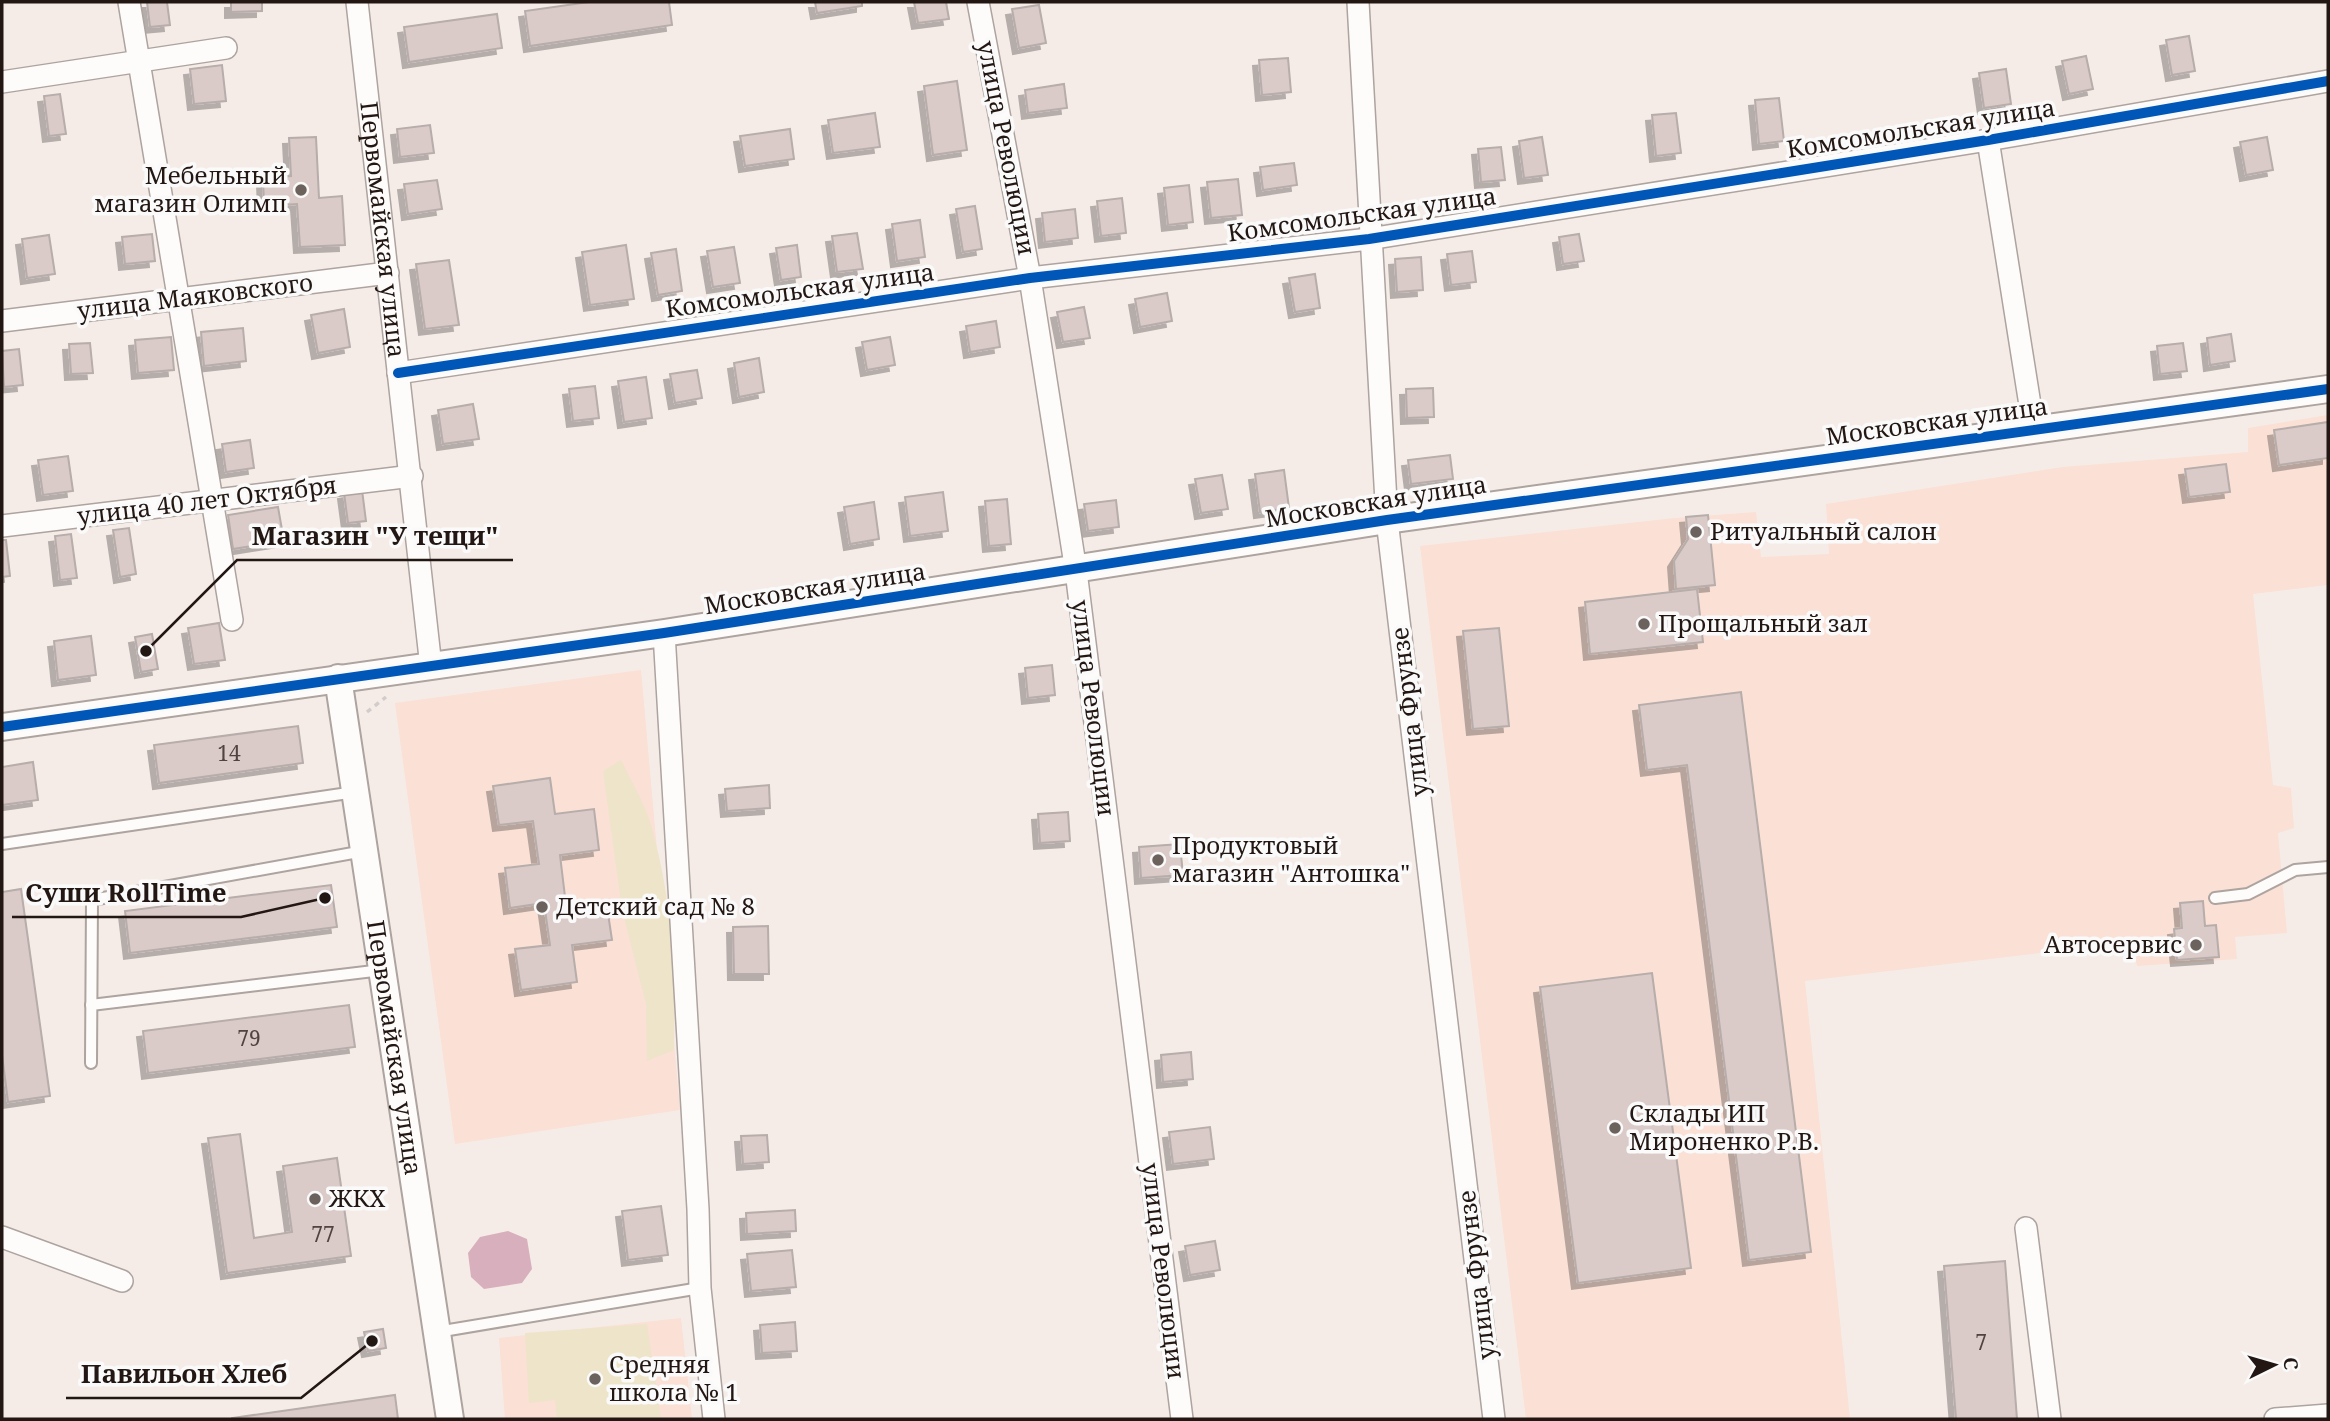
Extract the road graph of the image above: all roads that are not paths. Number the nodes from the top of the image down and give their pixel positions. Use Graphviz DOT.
graph roads {
  1 [pos="129,2"];
  2 [pos="358,2"];
  3 [pos="978,2"];
  4 [pos="1358,2"];
  5 [pos="226,48"];
  6 [pos="138,61"];
  7 [pos="2328,80"];
  8 [pos="2,82"];
  9 [pos="1988,140"];
  10 [pos="1369,239"];
  11 [pos="388,273"];
  12 [pos="1030,278"];
  13 [pos="179,299"];
  14 [pos="2,321"];
  15 [pos="398,373"];
  16 [pos="2328,389"];
  17 [pos="2034,430"];
  18 [pos="412,476"];
  19 [pos="213,500"];
  20 [pos="1387,520"];
  21 [pos="2,526"];
  22 [pos="1076,571"];
  23 [pos="232,620"];
  24 [pos="664,633"];
  25 [pos="431,667"];
  26 [pos="338,678"];
  27 [pos="2,727"];
  28 [pos="355,792"];
  29 [pos="2,844"];
  30 [pos="364,852"];
  31 [pos="2328,866"];
  32 [pos="2215,898"];
  33 [pos="382,970"];
  34 [pos="91,1005"];
  35 [pos="91,1063"];
  36 [pos="2026,1228"];
  37 [pos="2,1237"];
  38 [pos="122,1281"];
  39 [pos="700,1288"];
  40 [pos="437,1332"];
  41 [pos="2328,1415"];
  42 [pos="450,1419"];
  43 [pos="714,1419"];
  44 [pos="1182,1419"];
  45 [pos="1494,1419"];
  46 [pos="2050,1419"];
  47 [pos="2275,1419"];
  1 -- 6 [label="street"];
  2 -- 11 [label="street, Первомайская улица"];
  3 -- 12 [label="street, улица Революции"];
  4 -- 10 [label="street, улица Фрунзе"];
  5 -- 6 [label="street"];
  6 -- 8 [label="street"];
  6 -- 13 [label="street"];
  7 -- 9 [label="street, Комсомольская улица"];
  9 -- 10 [label="street, Комсомольская улица"];
  9 -- 17 [label="street"];
  10 -- 12 [label="street, Комсомольская улица"];
  10 -- 20 [label="street, улица Фрунзе"];
  11 -- 13 [label="street, улица Маяковского"];
  11 -- 15 [label="street, Первомайская улица"];
  12 -- 15 [label="street, Комсомольская улица"];
  12 -- 22 [label="street, улица Революции"];
  13 -- 14 [label="street, улица Маяковского"];
  13 -- 19 [label="street"];
  15 -- 18 [label="street, Первомайская улица"];
  16 -- 17 [label="street, Московская улица"];
  17 -- 20 [label="street, Московская улица"];
  18 -- 19 [label="street, улица 40 лет Октября"];
  18 -- 25 [label="street, Первомайская улица"];
  19 -- 21 [label="street, улица 40 лет Октября"];
  19 -- 23 [label="street"];
  20 -- 22 [label="street, Московская улица"];
  20 -- 45 [label="street, улица Фрунзе"];
  22 -- 24 [label="street, Московская улица"];
  22 -- 44 [label="street, улица Революции"];
  24 -- 25 [label="street, Московская улица"];
  24 -- 39 [label="street"];
  25 -- 26 [label="street, Московская улица"];
  26 -- 27 [label="street, Московская улица"];
  26 -- 28 [label="street, Первомайская улица"];
  28 -- 29 [label="lane"];
  28 -- 30 [label="street, Первомайская улица"];
  30 -- 33 [label="street, Первомайская улица"];
  30 -- 34 [label="lane"];
  31 -- 32 [label="lane"];
  33 -- 34 [label="lane"];
  33 -- 40 [label="street, Первомайская улица"];
  34 -- 35 [label="lane"];
  36 -- 46 [label="street"];
  37 -- 38 [label="street"];
  39 -- 40 [label="lane"];
  39 -- 43 [label="street"];
  40 -- 42 [label="street, Первомайская улица"];
  41 -- 47 [label="street"];
}
